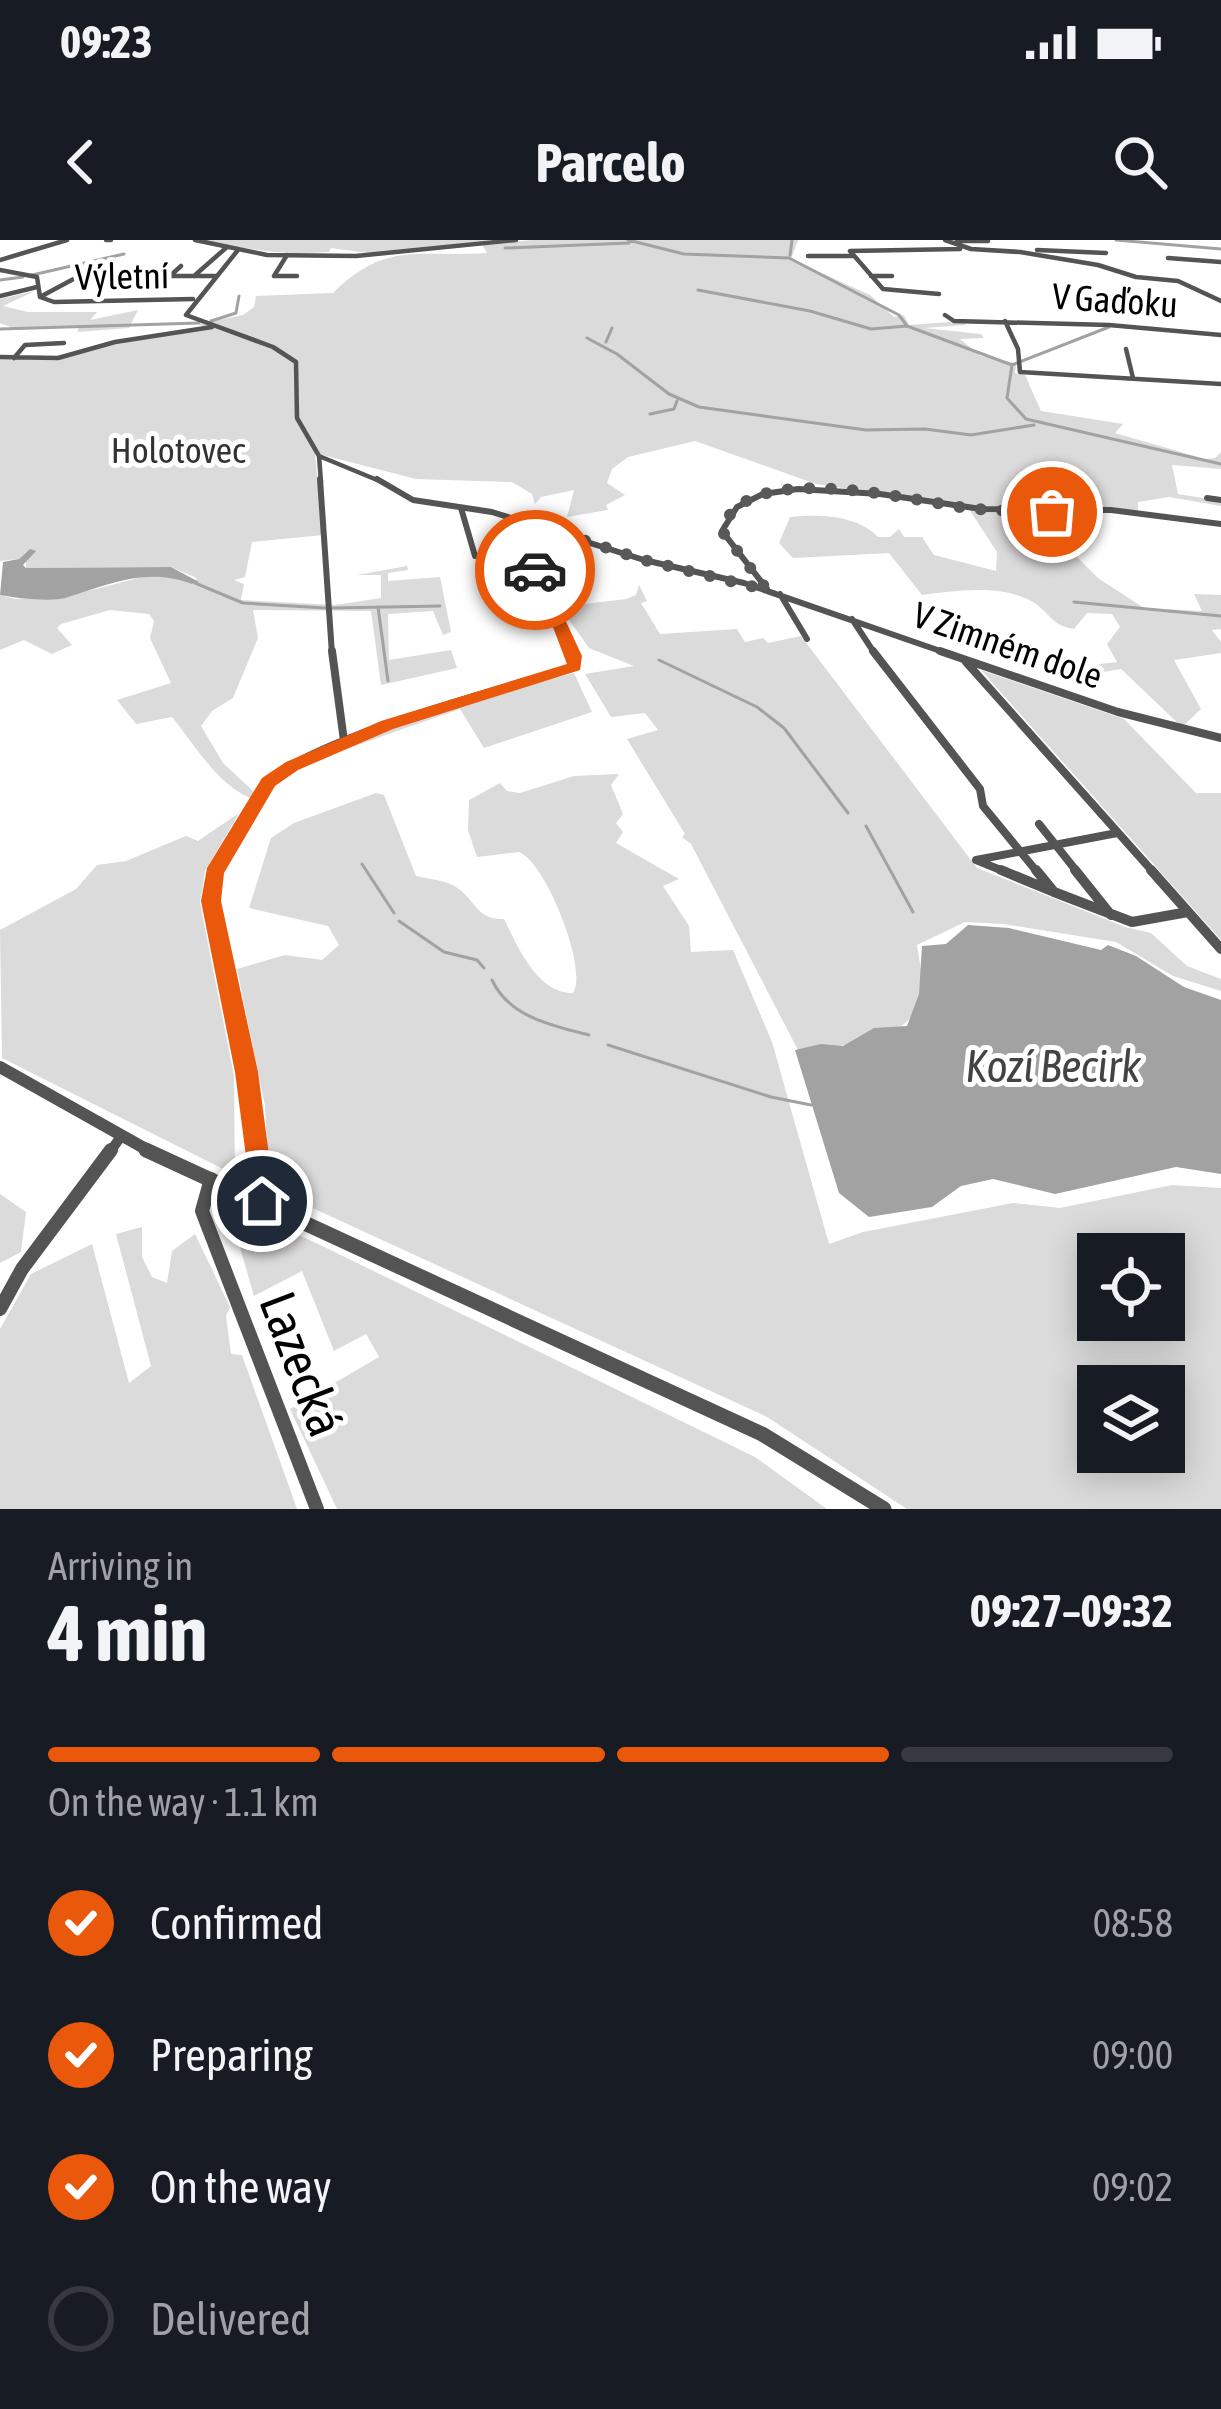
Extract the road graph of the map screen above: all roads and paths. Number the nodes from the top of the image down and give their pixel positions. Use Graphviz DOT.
graph roads {
  1 [pos="68,240"];
  2 [pos="195,240"];
  3 [pos="516,240"];
  4 [pos="946,240"];
  5 [pos="875,241"];
  6 [pos="988,241"];
  7 [pos="227,247"];
  8 [pos="971,249"];
  9 [pos="238,250"];
  10 [pos="950,250"];
  11 [pos="818,251"];
  12 [pos="884,251"];
  13 [pos="1007,252"];
  14 [pos="1106,253"];
  15 [pos="852,254"];
  16 [pos="287,255"];
  17 [pos="808,256"];
  18 [pos="958,256"];
  19 [pos="1168,258"];
  20 [pos="0,260"];
  21 [pos="1194,260"];
  22 [pos="107,261"];
  23 [pos="1221,262"];
  24 [pos="181,266"];
  25 [pos="0,270"];
  26 [pos="75,272"];
  27 [pos="87,272"];
  28 [pos="194,276"];
  29 [pos="221,276"];
  30 [pos="298,276"];
  31 [pos="892,276"];
  32 [pos="871,277"];
  33 [pos="1184,282"];
  34 [pos="38,287"];
  35 [pos="939,294"];
  36 [pos="0,296"];
  37 [pos="40,296"];
  38 [pos="193,298"];
  39 [pos="1221,300"];
  40 [pos="945,316"];
  41 [pos="1005,321"];
  42 [pos="212,328"];
  43 [pos="1221,335"];
  44 [pos="64,343"];
  45 [pos="1126,350"];
  46 [pos="0,357"];
  47 [pos="14,358"];
  48 [pos="1133,379"];
  49 [pos="1221,384"];
  50 [pos="319,456"];
  51 [pos="1207,498"];
  52 [pos="1221,500"];
  53 [pos="460,508"];
  54 [pos="515,518"];
  55 [pos="1221,524"];
  56 [pos="475,556"];
  57 [pos="767,590"];
  58 [pos="780,594"];
  59 [pos="853,619"];
  60 [pos="807,639"];
  61 [pos="962,658"];
  62 [pos="1221,737"];
  63 [pos="344,741"];
  64 [pos="1039,824"];
  65 [pos="1117,832"];
  66 [pos="1055,845"];
  67 [pos="1024,851"];
  68 [pos="1054,892"];
  69 [pos="1188,912"];
  70 [pos="1115,919"];
  71 [pos="1221,949"];
  72 [pos="0,1067"];
  73 [pos="120,1138"];
  74 [pos="211,1179"];
  75 [pos="262,1201"];
  76 [pos="0,1309"];
  77 [pos="316,1509"];
  78 [pos="884,1509"];
  1 -- 20 [label="street"];
  2 -- 7 [label="street"];
  3 -- 16 [label="street"];
  4 -- 6 [label="street"];
  4 -- 8 [label="street"];
  5 -- 12 [label="street"];
  7 -- 9 [label="street"];
  7 -- 28 [label="street"];
  8 -- 10 [label="street"];
  8 -- 13 [label="street"];
  9 -- 16 [label="street"];
  9 -- 29 [label="street"];
  10 -- 12 [label="street"];
  10 -- 18 [label="street"];
  11 -- 15 [label="street"];
  12 -- 15 [label="street"];
  13 -- 14 [label="street"];
  13 -- 33 [label="street"];
  15 -- 17 [label="street"];
  15 -- 32 [label="street"];
  16 -- 30 [label="street"];
  19 -- 21 [label="street"];
  21 -- 23 [label="street"];
  21 -- 33 [label="street"];
  22 -- 27 [label="street"];
  24 -- 28 [label="street"];
  25 -- 34 [label="street, Výletní"];
  26 -- 27 [label="street"];
  27 -- 37 [label="street"];
  28 -- 29 [label="street"];
  29 -- 38 [label="street"];
  31 -- 32 [label="street"];
  32 -- 35 [label="street"];
  33 -- 39 [label="street"];
  34 -- 36 [label="street"];
  34 -- 37 [label="street, Výletní"];
  37 -- 38 [label="street, Výletní"];
  38 -- 42 [label="street"];
  40 -- 41 [label="street, V Gaďoku"];
  41 -- 43 [label="street, V Gaďoku"];
  41 -- 48 [label="street, V Gaďoku"];
  42 -- 47 [label="street"];
  42 -- 50 [label="street"];
  44 -- 47 [label="street"];
  45 -- 48 [label="street"];
  46 -- 47 [label="street"];
  48 -- 49 [label="street"];
  50 -- 53 [label="street, V Zimném dole"];
  50 -- 63 [label="street"];
  51 -- 52 [label="street"];
  53 -- 54 [label="street, V Zimném dole"];
  53 -- 56 [label="street"];
  54 -- 57 [label="street, V Zimném dole"];
  54 -- 63 [label="street"];
  55 -- 57 [label="street"];
  57 -- 58 [label="street, V Zimném dole"];
  58 -- 59 [label="street, V Zimném dole"];
  58 -- 60 [label="street"];
  59 -- 61 [label="street, V Zimném dole"];
  59 -- 67 [label="street"];
  61 -- 62 [label="street, V Zimném dole"];
  61 -- 65 [label="street"];
  63 -- 75 [label="street"];
  64 -- 66 [label="street"];
  65 -- 66 [label="street"];
  65 -- 69 [label="street"];
  66 -- 67 [label="street"];
  66 -- 70 [label="street"];
  67 -- 68 [label="street"];
  67 -- 68 [label="street"];
  68 -- 70 [label="street"];
  69 -- 70 [label="street"];
  69 -- 71 [label="street"];
  72 -- 73 [label="street"];
  73 -- 74 [label="street"];
  73 -- 76 [label="street"];
  74 -- 75 [label="street"];
  74 -- 77 [label="street, Lazecká"];
  75 -- 78 [label="street"];
}
